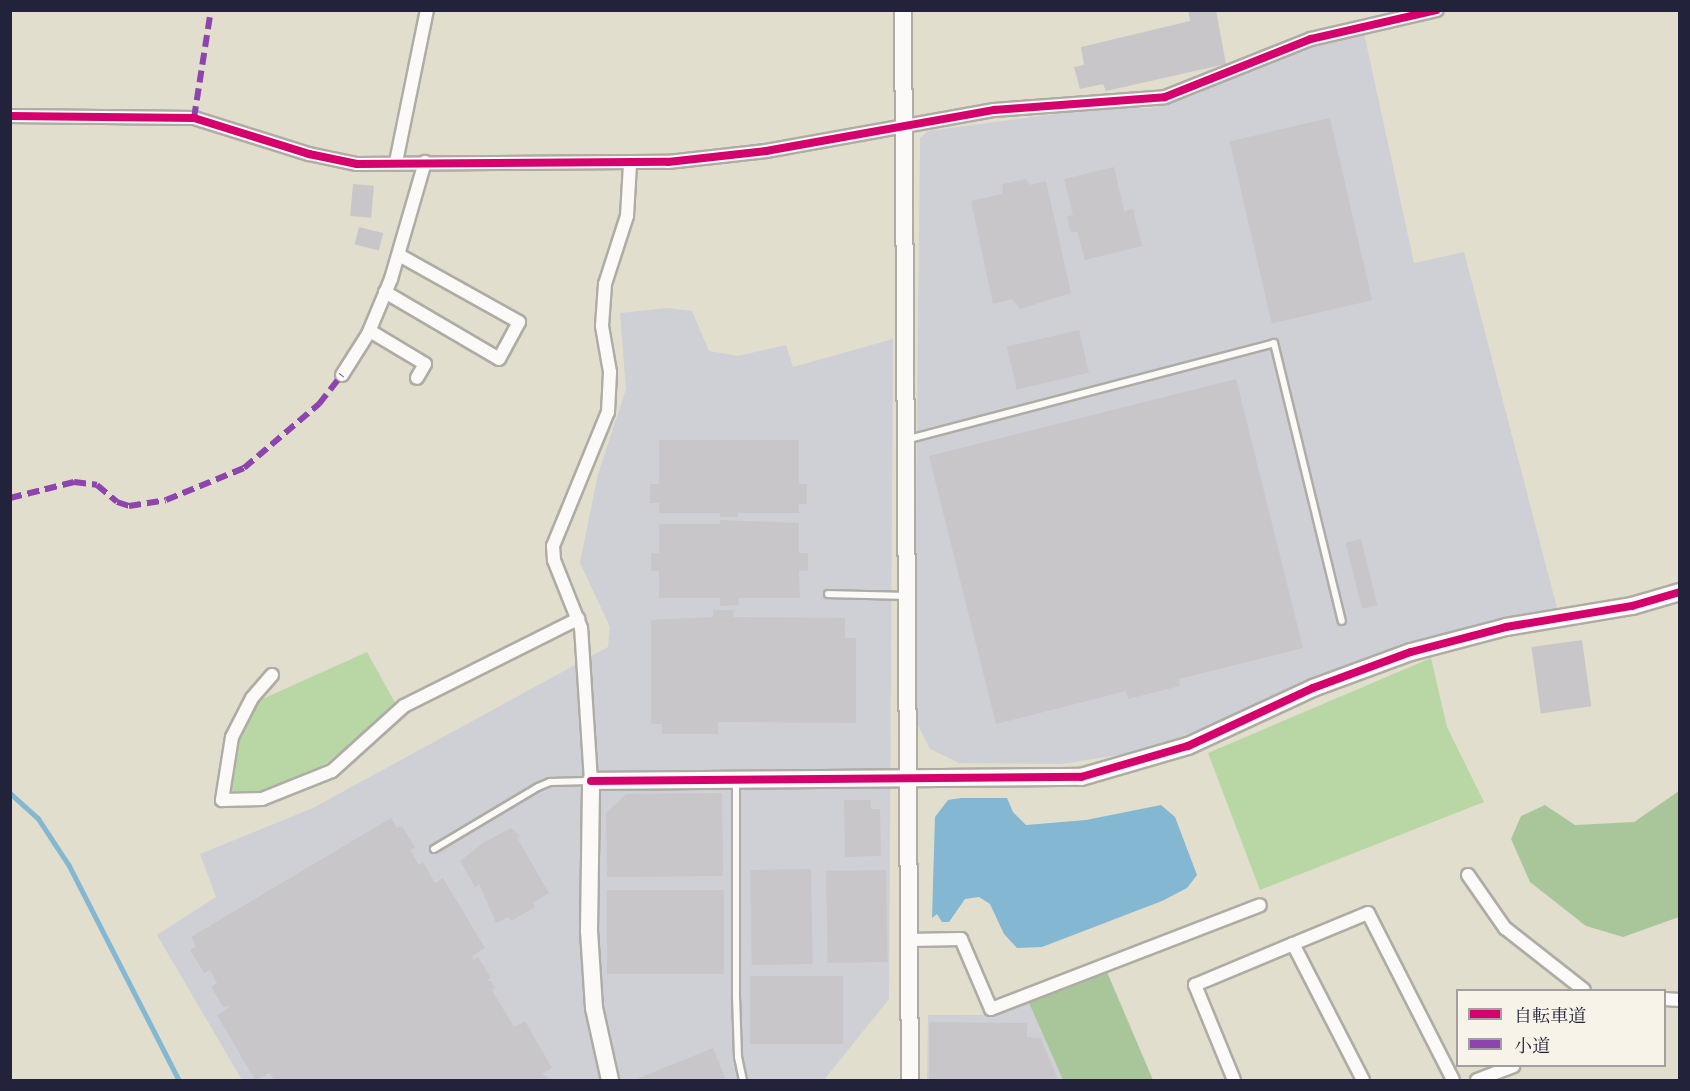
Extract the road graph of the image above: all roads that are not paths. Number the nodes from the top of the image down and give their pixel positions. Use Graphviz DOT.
graph roads {
  1 [pos="427,10"];
  2 [pos="903,10"];
  3 [pos="1437,10"];
  4 [pos="10,116"];
  5 [pos="903,125"];
  6 [pos="396,162"];
  7 [pos="425,162"];
  8 [pos="630,164"];
  9 [pos="399,255"];
  10 [pos="385,292"];
  11 [pos="369,330"];
  12 [pos="342,375"];
  13 [pos="417,378"];
  14 [pos="905,440"];
  15 [pos="1680,592"];
  16 [pos="828,594"];
  17 [pos="907,596"];
  18 [pos="578,619"];
  19 [pos="1342,621"];
  20 [pos="272,675"];
  21 [pos="908,780"];
  22 [pos="591,781"];
  23 [pos="736,781"];
  24 [pos="434,849"];
  25 [pos="1468,875"];
  26 [pos="1260,905"];
  27 [pos="909,940"];
  28 [pos="1293,944"];
  29 [pos="1583,989"];
  30 [pos="1508,1067"];
  31 [pos="610,1080"];
  32 [pos="743,1080"];
  33 [pos="910,1080"];
  34 [pos="1233,1080"];
  35 [pos="1363,1080"];
  36 [pos="1453,1080"];
  37 [pos="1477,1080"];
  1 -- 6 [label="street"];
  2 -- 5 [label="street"];
  3 -- 5 [label="street"];
  4 -- 6 [label="street"];
  5 -- 8 [label="street"];
  5 -- 14 [label="street"];
  6 -- 7 [label="street"];
  7 -- 8 [label="street"];
  7 -- 9 [label="street"];
  8 -- 18 [label="street"];
  9 -- 10 [label="street"];
  9 -- 10 [label="street"];
  10 -- 11 [label="street"];
  11 -- 12 [label="street"];
  11 -- 13 [label="street"];
  14 -- 17 [label="street"];
  14 -- 19 [label="lane"];
  15 -- 21 [label="street"];
  16 -- 17 [label="lane"];
  17 -- 21 [label="street"];
  18 -- 20 [label="street"];
  18 -- 22 [label="street"];
  21 -- 23 [label="street"];
  21 -- 27 [label="street"];
  22 -- 23 [label="street"];
  22 -- 24 [label="lane"];
  22 -- 31 [label="street"];
  23 -- 32 [label="lane"];
  25 -- 29 [label="street"];
  26 -- 27 [label="street"];
  27 -- 33 [label="street"];
  28 -- 34 [label="street"];
  28 -- 35 [label="street"];
  28 -- 36 [label="street"];
  30 -- 37 [label="street"];
}
